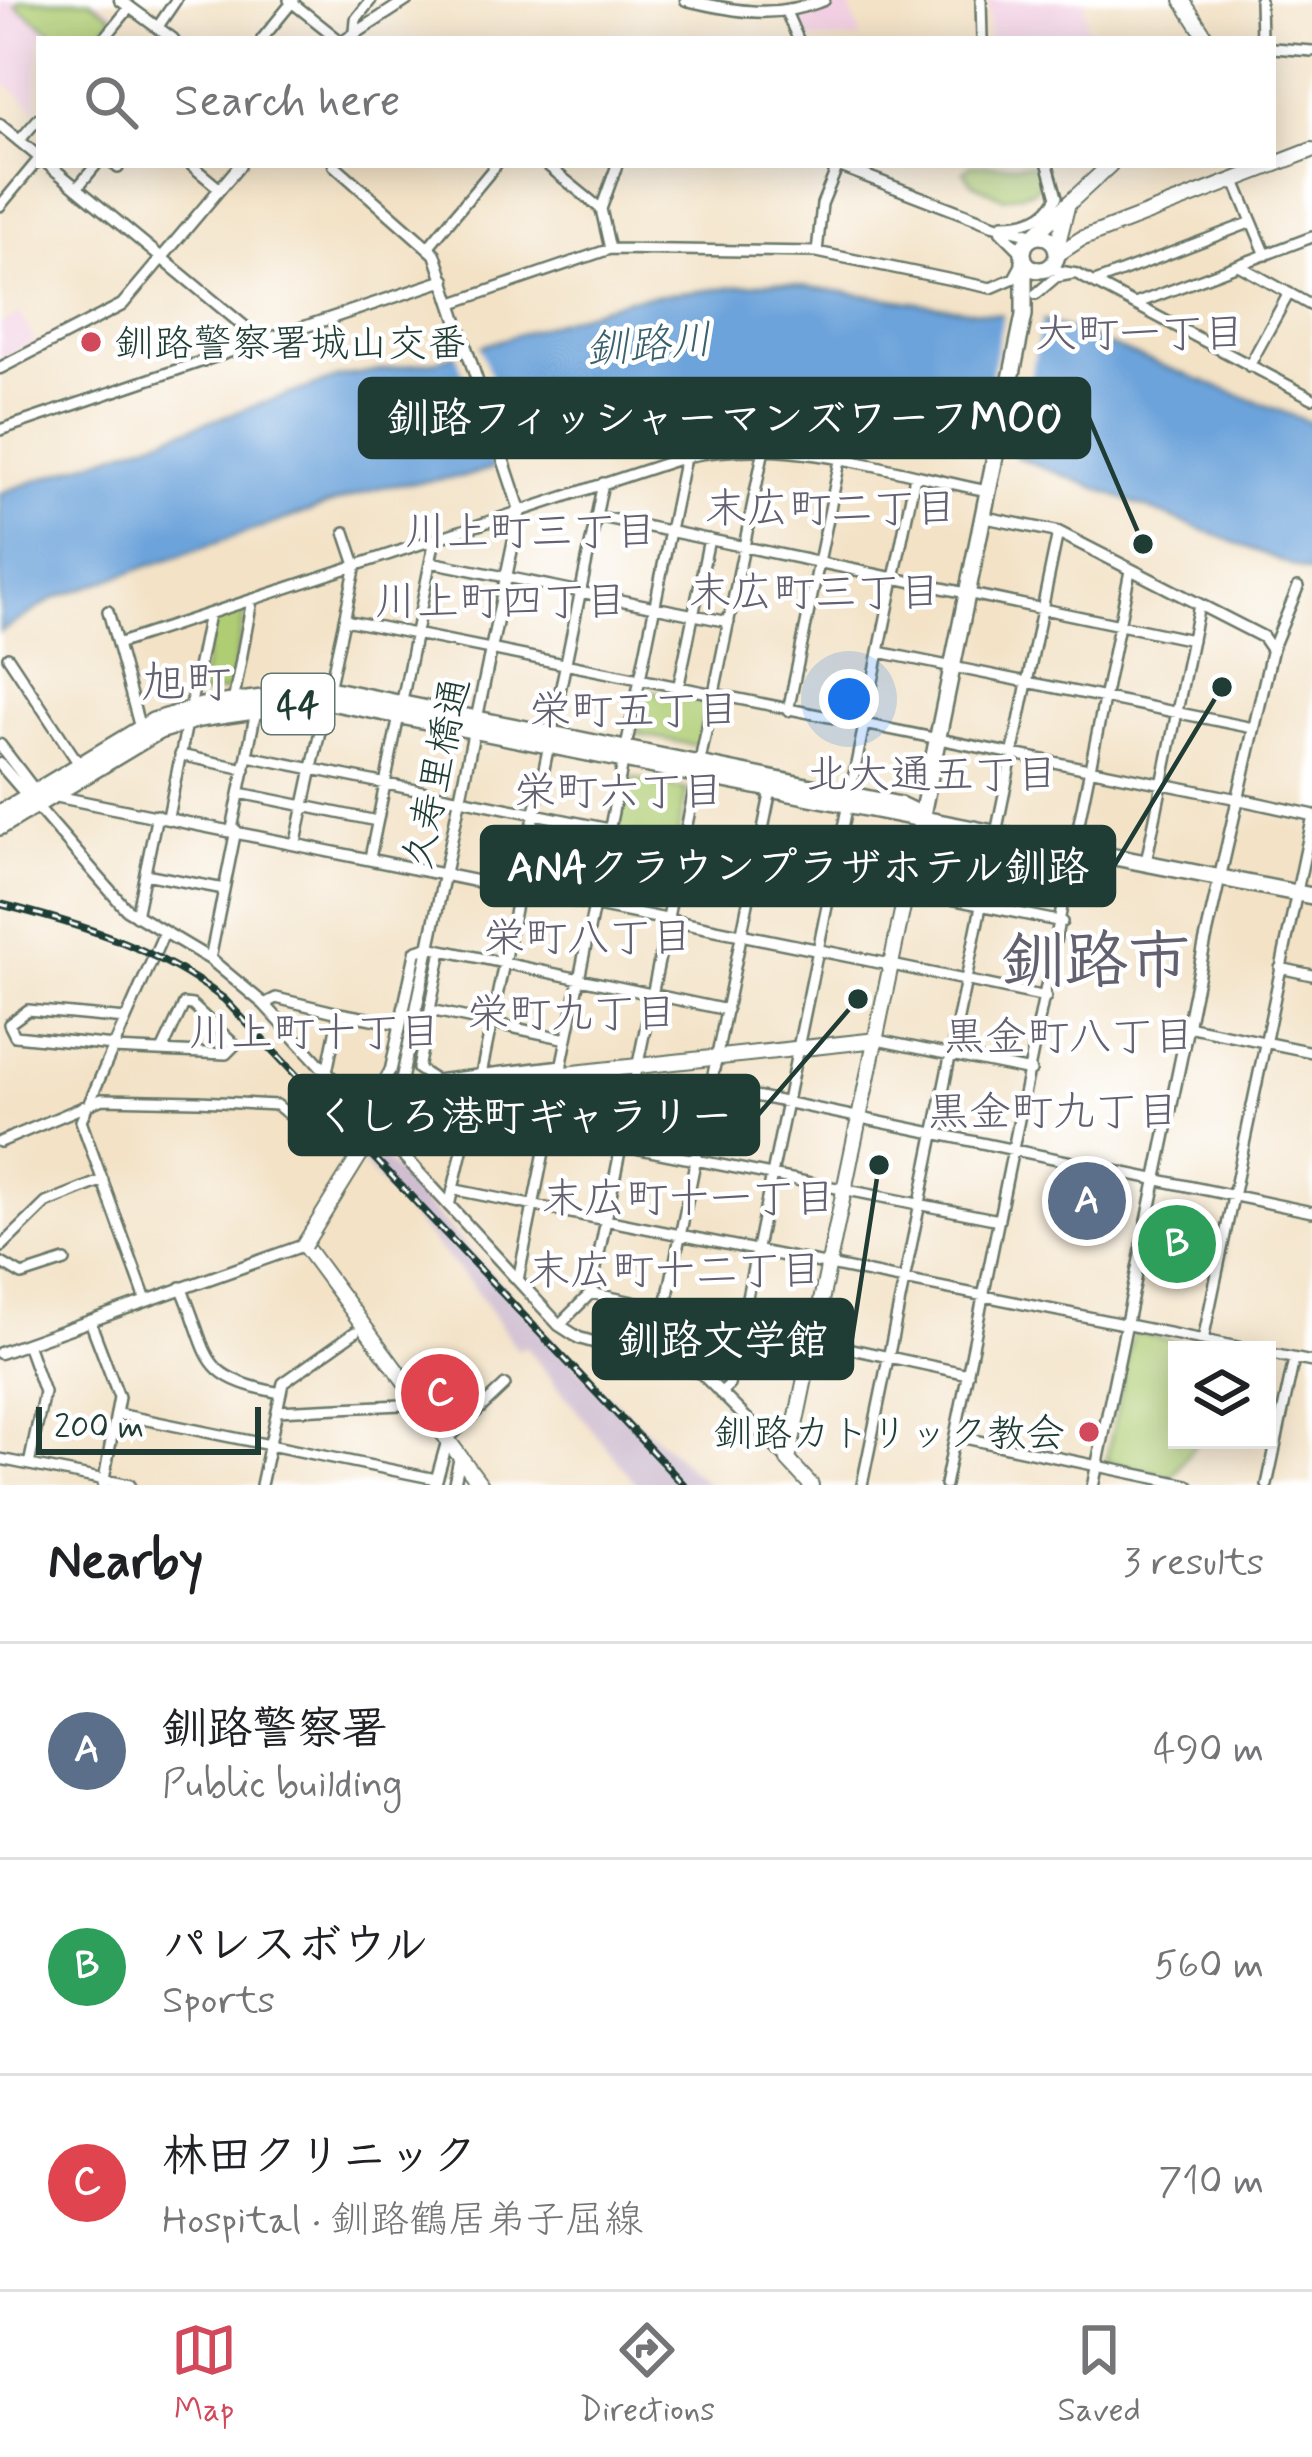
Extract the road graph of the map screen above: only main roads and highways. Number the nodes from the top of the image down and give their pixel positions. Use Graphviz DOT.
graph roads {
  1 [pos="1182,0"];
  2 [pos="1205,36"];
  3 [pos="1312,150"];
  4 [pos="1276,164"];
  5 [pos="1107,168"];
  6 [pos="1267,168"];
  7 [pos="1069,202"];
  8 [pos="1043,252"];
  9 [pos="1022,293"];
  10 [pos="142,732"];
  11 [pos="699,769"];
  12 [pos="37,797"];
  13 [pos="848,800"];
  14 [pos="0,813"];
  15 [pos="922,815"];
  16 [pos="0,827"];
  17 [pos="1304,894"];
  18 [pos="877,1040"];
  19 [pos="482,1485"];
  20 [pos="811,1485"];
  1 -- 2 [label="main road"];
  3 -- 4 [label="main road"];
  5 -- 7 [label="main road"];
  6 -- 8 [label="main road"];
  7 -- 8 [label="main road"];
  7 -- 8 [label="main road"];
  8 -- 9 [label="highway"];
  8 -- 9 [label="highway"];
  9 -- 15 [label="highway"];
  10 -- 11 [label="highway, 44"];
  10 -- 12 [label="highway, 44"];
  10 -- 12 [label="highway, 44"];
  11 -- 13 [label="highway, 44"];
  11 -- 13 [label="highway, 44"];
  12 -- 14 [label="highway, 44"];
  12 -- 16 [label="highway, 44"];
  13 -- 15 [label="highway, 44"];
  15 -- 17 [label="highway"];
  15 -- 18 [label="main road"];
  18 -- 19 [label="main road, bridge"];
  18 -- 20 [label="main road"];
}
